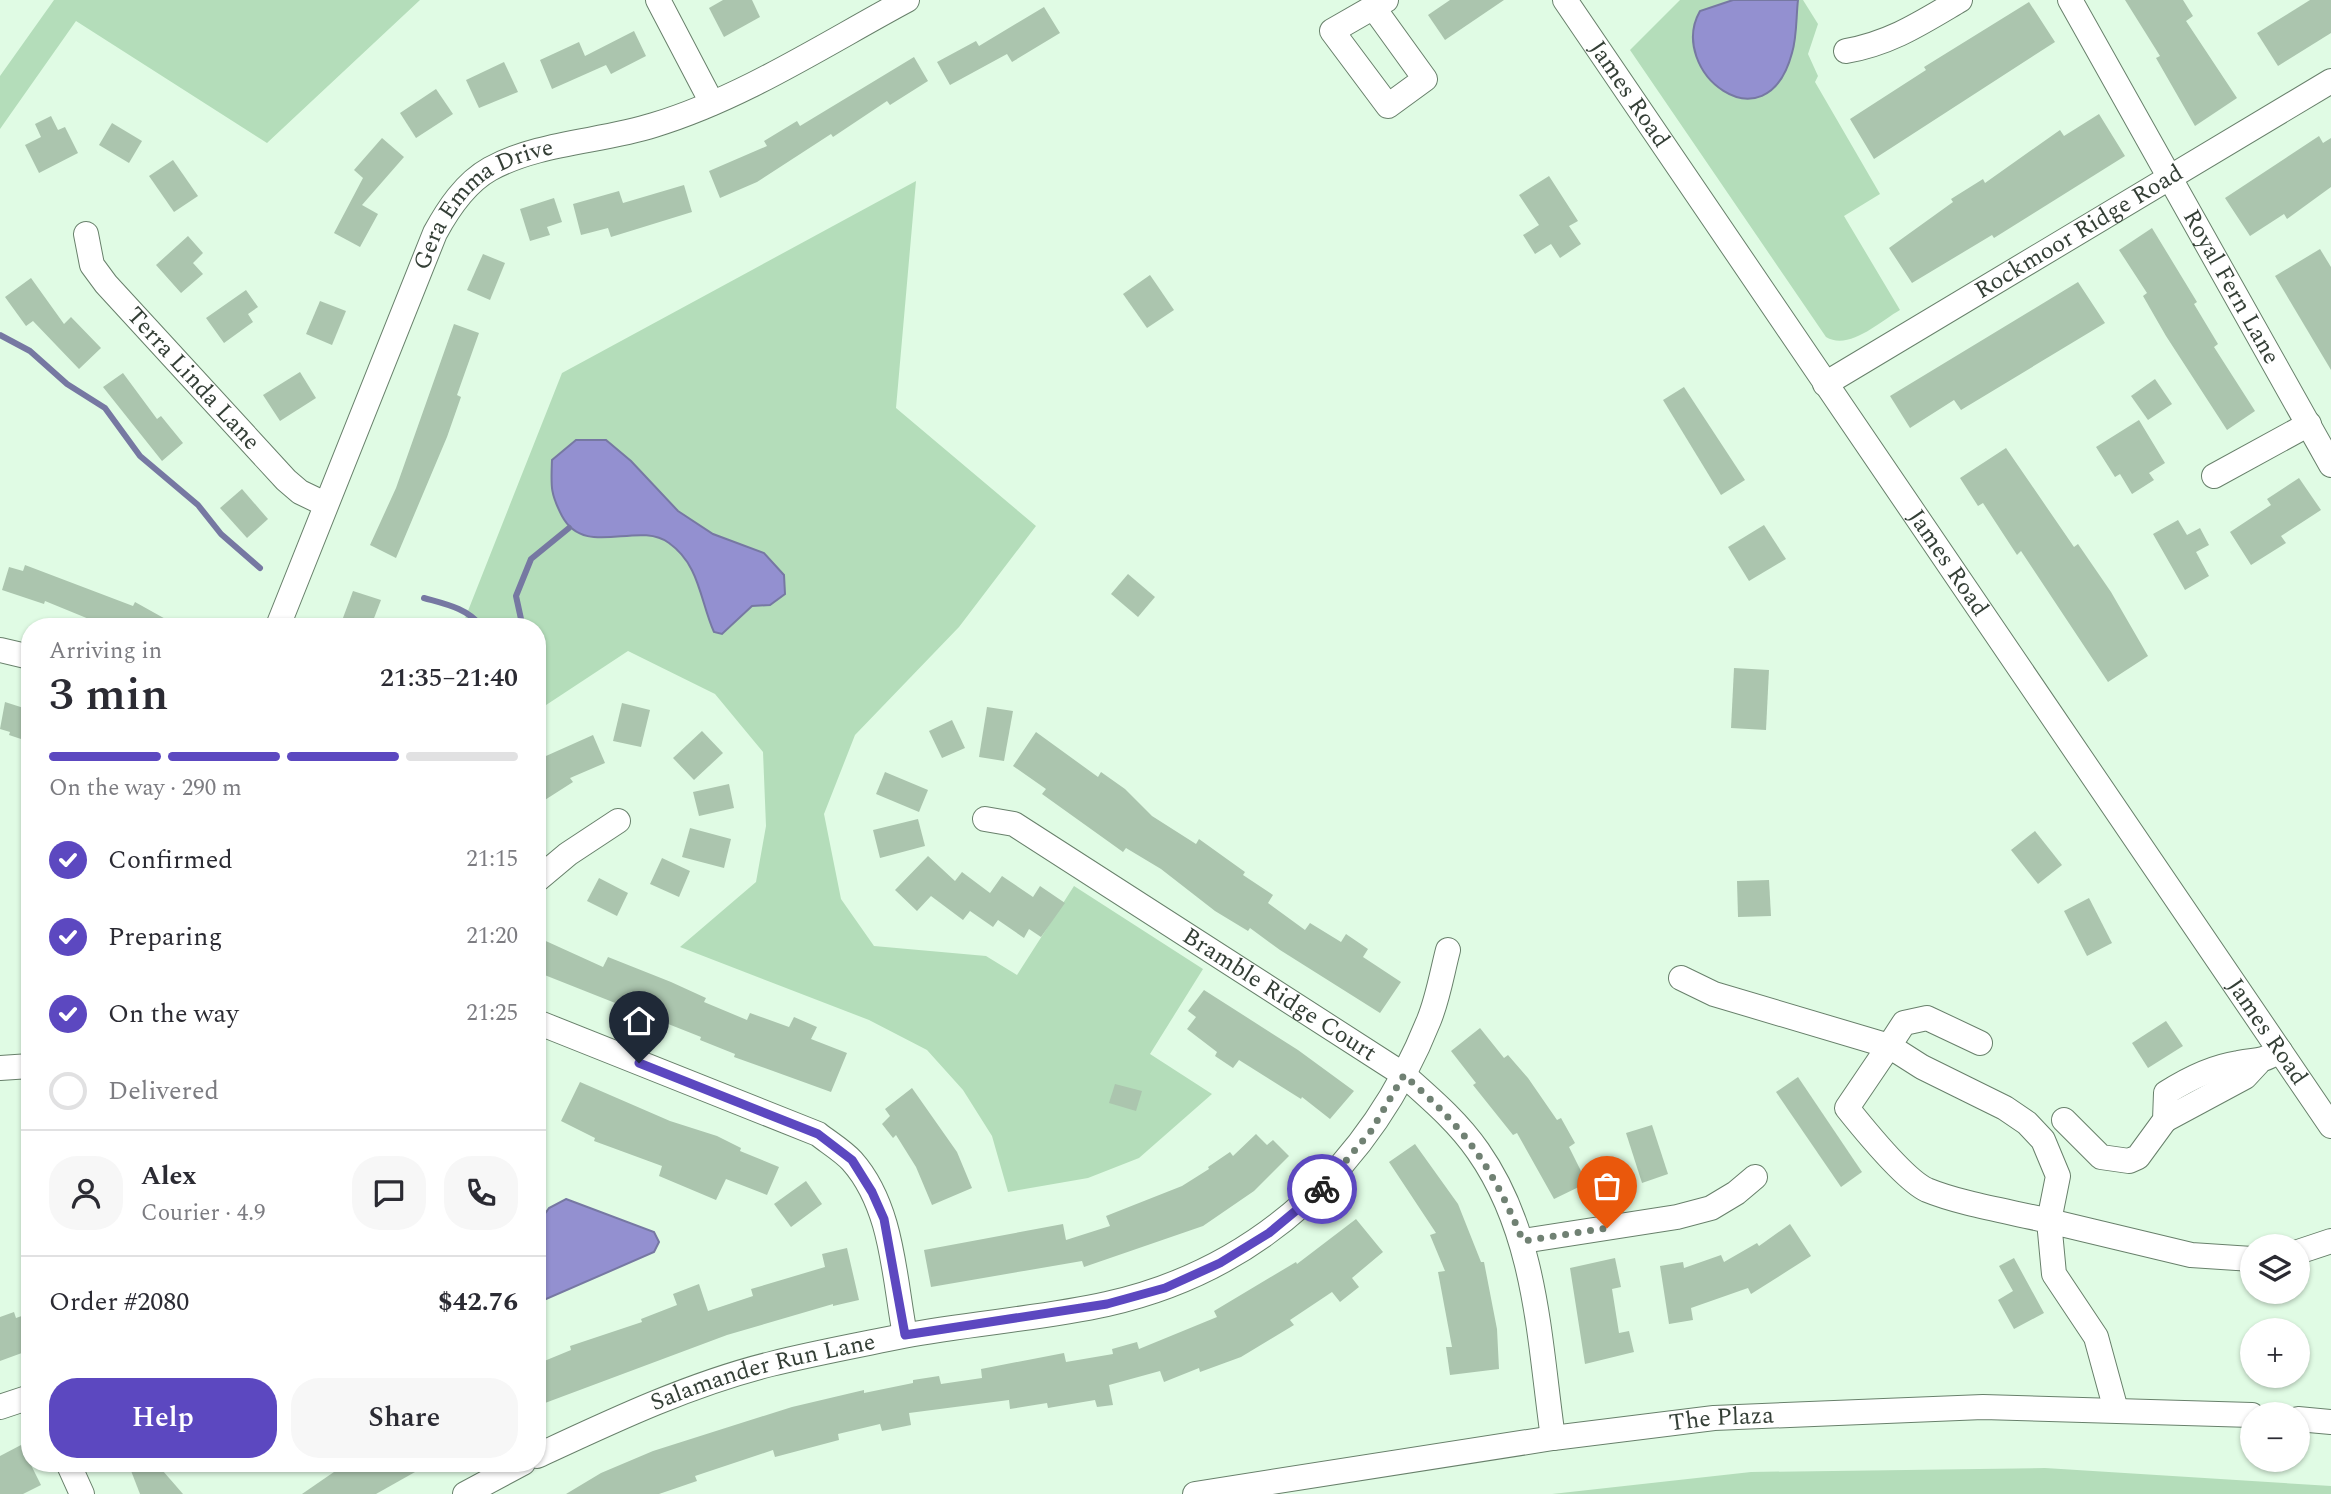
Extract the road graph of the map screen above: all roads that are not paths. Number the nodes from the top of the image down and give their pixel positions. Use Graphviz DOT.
graph roads {
  1 [pos="658,0"];
  2 [pos="907,0"];
  3 [pos="1565,0"];
  4 [pos="1960,0"];
  5 [pos="2070,0"];
  6 [pos="1846,51"];
  7 [pos="2331,81"];
  8 [pos="712,103"];
  9 [pos="2172,177"];
  10 [pos="86,234"];
  11 [pos="1825,384"];
  12 [pos="2309,424"];
  13 [pos="2331,465"];
  14 [pos="2214,476"];
  15 [pos="325,504"];
  16 [pos="281,618"];
  17 [pos="0,650"];
  18 [pos="21,655"];
  19 [pos="985,819"];
  20 [pos="618,821"];
  21 [pos="546,872"];
  22 [pos="1448,950"];
  23 [pos="1681,978"];
  24 [pos="546,1026"];
  25 [pos="1980,1043"];
  26 [pos="1889,1046"];
  27 [pos="2280,1051"];
  28 [pos="21,1067"];
  29 [pos="0,1068"];
  30 [pos="1404,1075"];
  31 [pos="2064,1120"];
  32 [pos="2331,1126"];
  33 [pos="1755,1177"];
  34 [pos="2049,1221"];
  35 [pos="1523,1241"];
  36 [pos="2331,1241"];
  37 [pos="2310,1248"];
  38 [pos="2240,1258"];
  39 [pos="905,1335"];
  40 [pos="21,1400"];
  41 [pos="0,1407"];
  42 [pos="2116,1410"];
  43 [pos="2240,1415"];
  44 [pos="2310,1420"];
  45 [pos="2331,1422"];
  46 [pos="1553,1438"];
  47 [pos="546,1452"];
  48 [pos="72,1472"];
  49 [pos="506,1472"];
  50 [pos="82,1494"];
  51 [pos="465,1494"];
  52 [pos="1195,1494"];
  1 -- 8 [label="street"];
  2 -- 8 [label="street, Gera Emma Drive"];
  3 -- 11 [label="street, James Road"];
  4 -- 6 [label="street"];
  5 -- 9 [label="street, Royal Fern Lane"];
  7 -- 9 [label="street, Rockmoor Ridge Road"];
  8 -- 15 [label="street, Gera Emma Drive"];
  9 -- 11 [label="street, Rockmoor Ridge Road"];
  9 -- 12 [label="street, Royal Fern Lane"];
  10 -- 15 [label="street, Terra Linda Lane"];
  11 -- 27 [label="street, James Road"];
  12 -- 13 [label="street, Royal Fern Lane"];
  12 -- 14 [label="street"];
  15 -- 16 [label="street, Gera Emma Drive"];
  17 -- 18 [label="street"];
  19 -- 30 [label="street, Bramble Ridge Court"];
  20 -- 21 [label="street"];
  22 -- 30 [label="street, Salamander Run Lane"];
  23 -- 26 [label="street"];
  24 -- 39 [label="street"];
  25 -- 26 [label="street"];
  26 -- 34 [label="street"];
  26 -- 34 [label="street"];
  27 -- 31 [label="street"];
  27 -- 32 [label="street, James Road"];
  28 -- 29 [label="street"];
  30 -- 35 [label="street, Bramble Ridge Court"];
  30 -- 39 [label="street, Salamander Run Lane"];
  33 -- 35 [label="street"];
  34 -- 38 [label="street"];
  34 -- 42 [label="street"];
  35 -- 46 [label="street, Bramble Ridge Court"];
  36 -- 37 [label="street"];
  39 -- 47 [label="street, Salamander Run Lane"];
  40 -- 41 [label="street"];
  42 -- 43 [label="street, The Plaza"];
  42 -- 46 [label="street, The Plaza"];
  44 -- 45 [label="street"];
  46 -- 52 [label="street, The Plaza"];
  48 -- 50 [label="street"];
  49 -- 51 [label="street"];
}
